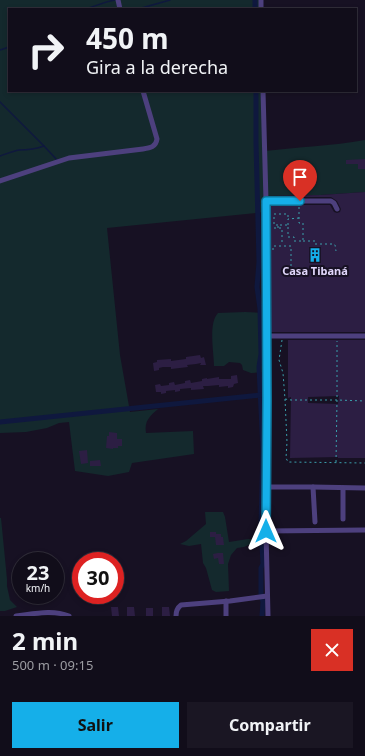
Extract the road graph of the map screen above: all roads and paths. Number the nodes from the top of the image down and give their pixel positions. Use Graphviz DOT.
graph roads {
  1 [pos="143,92"];
  2 [pos="263,92"];
  3 [pos="0,181"];
  4 [pos="266,201"];
  5 [pos="300,201"];
  6 [pos="337,209"];
  7 [pos="299,218"];
  8 [pos="288,219"];
  9 [pos="278,225"];
  10 [pos="288,225"];
  11 [pos="274,228"];
  12 [pos="278,228"];
  13 [pos="303,241"];
  14 [pos="281,246"];
  15 [pos="273,250"];
  16 [pos="336,251"];
  17 [pos="291,266"];
  18 [pos="266,336"];
  19 [pos="283,336"];
  20 [pos="336,336"];
  21 [pos="365,336"];
  22 [pos="285,399"];
  23 [pos="337,400"];
  24 [pos="365,401"];
  25 [pos="336,462"];
  26 [pos="365,463"];
  27 [pos="267,487"];
  28 [pos="313,487"];
  29 [pos="343,488"];
  30 [pos="365,488"];
  31 [pos="342,519"];
  32 [pos="314,522"];
  33 [pos="365,530"];
  34 [pos="266,531"];
  35 [pos="267,596"];
  36 [pos="226,601"];
  37 [pos="16,616"];
  38 [pos="69,616"];
  39 [pos="176,616"];
  40 [pos="226,616"];
  41 [pos="268,616"];
  1 -- 3 [label="street"];
  2 -- 4 [label="street"];
  4 -- 5 [label="street"];
  4 -- 18 [label="street"];
  5 -- 6 [label="street"];
  5 -- 7 [label="path"];
  7 -- 8 [label="path"];
  7 -- 13 [label="path"];
  8 -- 9 [label="path"];
  8 -- 10 [label="path"];
  9 -- 10 [label="path"];
  9 -- 12 [label="path"];
  10 -- 13 [label="path"];
  11 -- 12 [label="path"];
  12 -- 14 [label="path"];
  13 -- 16 [label="path"];
  14 -- 15 [label="path"];
  14 -- 17 [label="path"];
  18 -- 19 [label="street"];
  18 -- 27 [label="street"];
  19 -- 20 [label="street"];
  19 -- 22 [label="path"];
  20 -- 21 [label="street"];
  20 -- 23 [label="path"];
  22 -- 23 [label="path"];
  22 -- 25 [label="path"];
  23 -- 24 [label="path"];
  23 -- 25 [label="path"];
  25 -- 26 [label="path"];
  27 -- 28 [label="street"];
  27 -- 34 [label="street"];
  28 -- 29 [label="street"];
  28 -- 32 [label="street"];
  29 -- 30 [label="street"];
  29 -- 31 [label="street"];
  33 -- 34 [label="street"];
  34 -- 35 [label="street"];
  35 -- 36 [label="street"];
  35 -- 41 [label="street"];
  36 -- 39 [label="street"];
  36 -- 40 [label="street"];
  37 -- 38 [label="street"];
}
